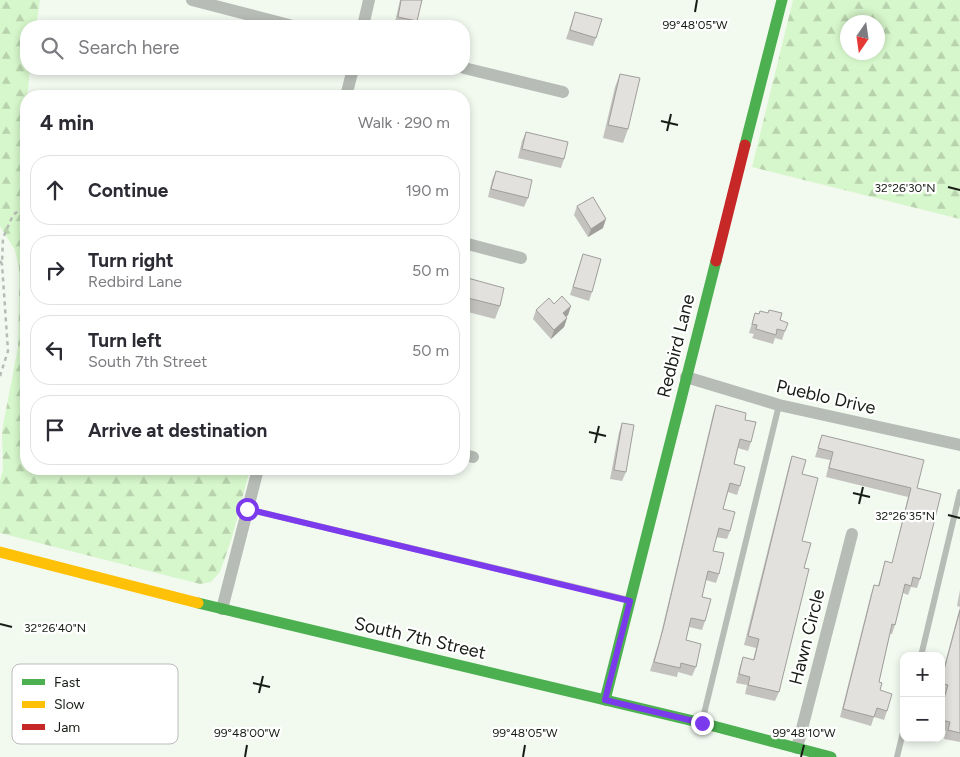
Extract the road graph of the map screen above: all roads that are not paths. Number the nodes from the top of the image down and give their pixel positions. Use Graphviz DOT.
graph roads {
  1 [pos="192,0"];
  2 [pos="369,0"];
  3 [pos="782,0"];
  4 [pos="270,20"];
  5 [pos="364,20"];
  6 [pos="470,69"];
  7 [pos="351,75"];
  8 [pos="348,90"];
  9 [pos="564,92"];
  10 [pos="470,245"];
  11 [pos="521,258"];
  12 [pos="686,377"];
  13 [pos="779,405"];
  14 [pos="960,445"];
  15 [pos="256,475"];
  16 [pos="960,492"];
  17 [pos="247,509"];
  18 [pos="852,534"];
  19 [pos="0,552"];
  20 [pos="630,601"];
  21 [pos="222,609"];
  22 [pos="922,652"];
  23 [pos="605,700"];
  24 [pos="702,723"];
  25 [pos="901,742"];
  26 [pos="797,748"];
  27 [pos="831,757"];
  28 [pos="897,757"];
  1 -- 4 [label="street"];
  2 -- 5 [label="street"];
  3 -- 12 [label="main road, Redbird Lane"];
  6 -- 9 [label="street"];
  7 -- 8 [label="street"];
  10 -- 11 [label="street"];
  12 -- 13 [label="street, Pueblo Drive"];
  12 -- 20 [label="main road, Redbird Lane"];
  13 -- 14 [label="street, Pueblo Drive"];
  13 -- 24 [label="lane"];
  15 -- 17 [label="street"];
  16 -- 22 [label="lane"];
  17 -- 20 [label="lane"];
  17 -- 21 [label="street"];
  18 -- 26 [label="street, Hawn Circle"];
  19 -- 21 [label="main road, South 7th Street"];
  20 -- 23 [label="main road, Redbird Lane"];
  21 -- 23 [label="main road, South 7th Street"];
  23 -- 24 [label="main road, South 7th Street"];
  24 -- 26 [label="main road, South 7th Street"];
  25 -- 28 [label="lane"];
  26 -- 27 [label="main road, South 7th Street"];
}
